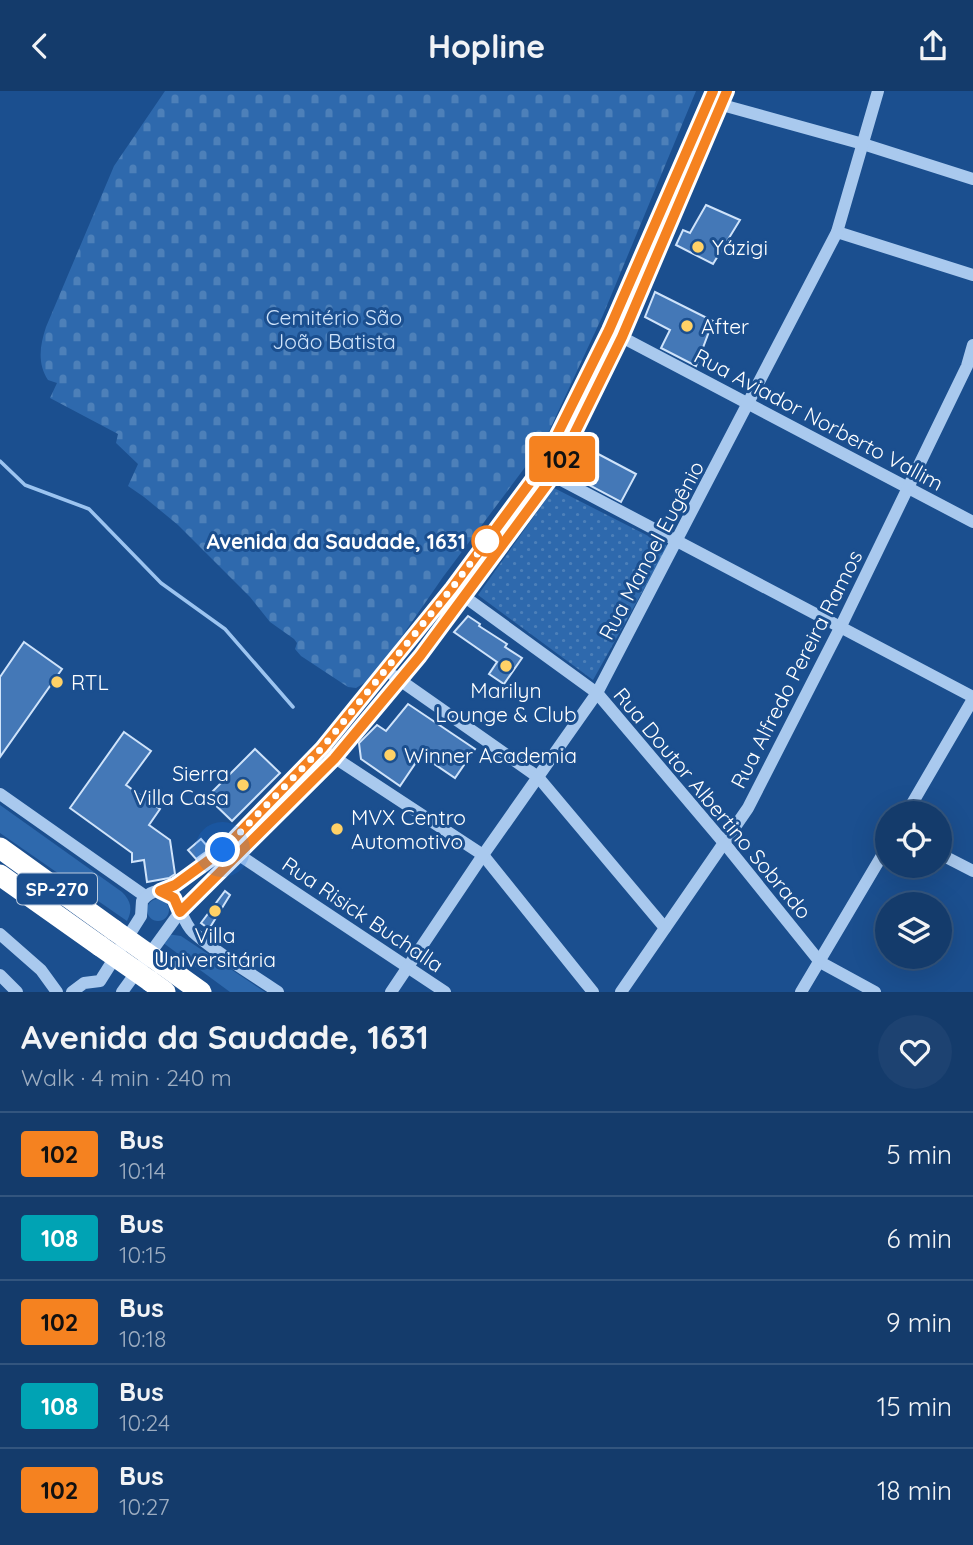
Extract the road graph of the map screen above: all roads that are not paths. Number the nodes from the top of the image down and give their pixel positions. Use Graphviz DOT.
graph roads {
  1 [pos="727,91"];
  2 [pos="878,91"];
  3 [pos="714,99"];
  4 [pos="863,144"];
  5 [pos="973,179"];
  6 [pos="837,232"];
  7 [pos="973,275"];
  8 [pos="609,330"];
  9 [pos="622,337"];
  10 [pos="973,345"];
  11 [pos="970,367"];
  12 [pos="748,404"];
  13 [pos="540,469"];
  14 [pos="554,475"];
  15 [pos="908,487"];
  16 [pos="973,522"];
  17 [pos="677,543"];
  18 [pos="452,588"];
  19 [pos="464,596"];
  20 [pos="840,628"];
  21 [pos="385,670"];
  22 [pos="400,680"];
  23 [pos="597,693"];
  24 [pos="973,698"];
  25 [pos="322,748"];
  26 [pos="334,759"];
  27 [pos="538,777"];
  28 [pos="0,793"];
  29 [pos="914,801"];
  30 [pos="265,805"];
  31 [pos="280,813"];
  32 [pos="725,844"];
  33 [pos="0,848"];
  34 [pos="223,850"];
  35 [pos="239,855"];
  36 [pos="483,855"];
  37 [pos="952,860"];
  38 [pos="875,868"];
  39 [pos="973,871"];
  40 [pos="0,875"];
  41 [pos="160,891"];
  42 [pos="145,896"];
  43 [pos="180,912"];
  44 [pos="665,927"];
  45 [pos="0,934"];
  46 [pos="107,938"];
  47 [pos="820,962"];
  48 [pos="408,966"];
  49 [pos="41,970"];
  50 [pos="0,975"];
  51 [pos="159,979"];
  52 [pos="17,992"];
  53 [pos="49,992"];
  54 [pos="57,992"];
  55 [pos="72,992"];
  56 [pos="122,992"];
  57 [pos="201,992"];
  58 [pos="278,992"];
  59 [pos="391,992"];
  60 [pos="445,992"];
  61 [pos="593,992"];
  62 [pos="621,992"];
  63 [pos="802,992"];
  64 [pos="875,992"];
  1 -- 3 [label="street"];
  2 -- 4 [label="street, Rua Manoel Eugênio"];
  3 -- 4 [label="street"];
  3 -- 8 [label="street"];
  3 -- 9 [label="street"];
  4 -- 5 [label="street"];
  4 -- 6 [label="street, Rua Manoel Eugênio"];
  6 -- 7 [label="street"];
  6 -- 12 [label="street, Rua Manoel Eugênio"];
  8 -- 9 [label="street, Rua Aviador Norberto Vallim"];
  8 -- 13 [label="street"];
  9 -- 12 [label="street, Rua Aviador Norberto Vallim"];
  9 -- 14 [label="street"];
  10 -- 11 [label="street, Rua Alfredo Pereira Ramos"];
  11 -- 15 [label="street, Rua Alfredo Pereira Ramos"];
  12 -- 15 [label="street, Rua Aviador Norberto Vallim"];
  12 -- 17 [label="street, Rua Manoel Eugênio"];
  13 -- 14 [label="street"];
  13 -- 18 [label="street"];
  14 -- 17 [label="street"];
  14 -- 19 [label="street"];
  15 -- 16 [label="street, Rua Aviador Norberto Vallim"];
  15 -- 20 [label="street, Rua Alfredo Pereira Ramos"];
  17 -- 20 [label="street"];
  17 -- 23 [label="street, Rua Manoel Eugênio"];
  18 -- 19 [label="street, Rua Doutor Albertino Sobrado"];
  18 -- 21 [label="street"];
  19 -- 22 [label="street"];
  19 -- 23 [label="street, Rua Doutor Albertino Sobrado"];
  20 -- 24 [label="street"];
  20 -- 32 [label="street, Rua Alfredo Pereira Ramos"];
  21 -- 22 [label="street"];
  21 -- 25 [label="street"];
  22 -- 26 [label="street"];
  22 -- 27 [label="street"];
  23 -- 27 [label="street, Rua Manoel Eugênio"];
  23 -- 32 [label="street, Rua Doutor Albertino Sobrado"];
  24 -- 29 [label="street"];
  25 -- 26 [label="street"];
  25 -- 30 [label="street"];
  26 -- 31 [label="street"];
  26 -- 36 [label="street"];
  27 -- 36 [label="street, Rua Manoel Eugênio"];
  27 -- 44 [label="street"];
  28 -- 42 [label="street"];
  30 -- 31 [label="street"];
  30 -- 34 [label="street"];
  31 -- 35 [label="street"];
  32 -- 44 [label="street, Rua Alfredo Pereira Ramos"];
  32 -- 47 [label="street, Rua Doutor Albertino Sobrado"];
  33 -- 46 [label="highway, SP-270"];
  34 -- 35 [label="street, Rua Risick Buchalla"];
  34 -- 41 [label="street"];
  35 -- 43 [label="street"];
  35 -- 48 [label="street, Rua Risick Buchalla"];
  36 -- 48 [label="street, Rua Manoel Eugênio"];
  36 -- 61 [label="street"];
  37 -- 39 [label="street"];
  38 -- 47 [label="street"];
  40 -- 46 [label="highway, SP-270"];
  41 -- 42 [label="street"];
  41 -- 43 [label="street"];
  42 -- 55 [label="street"];
  43 -- 56 [label="street"];
  43 -- 58 [label="street"];
  44 -- 62 [label="street, Rua Alfredo Pereira Ramos"];
  45 -- 49 [label="street"];
  46 -- 51 [label="highway, SP-270, bridge"];
  47 -- 63 [label="street"];
  47 -- 64 [label="street, Rua Doutor Albertino Sobrado"];
  48 -- 59 [label="street, Rua Manoel Eugênio"];
  48 -- 60 [label="street, Rua Risick Buchalla"];
  49 -- 53 [label="street"];
  49 -- 54 [label="street"];
  50 -- 52 [label="street"];
  51 -- 57 [label="highway, SP-270"];
}
